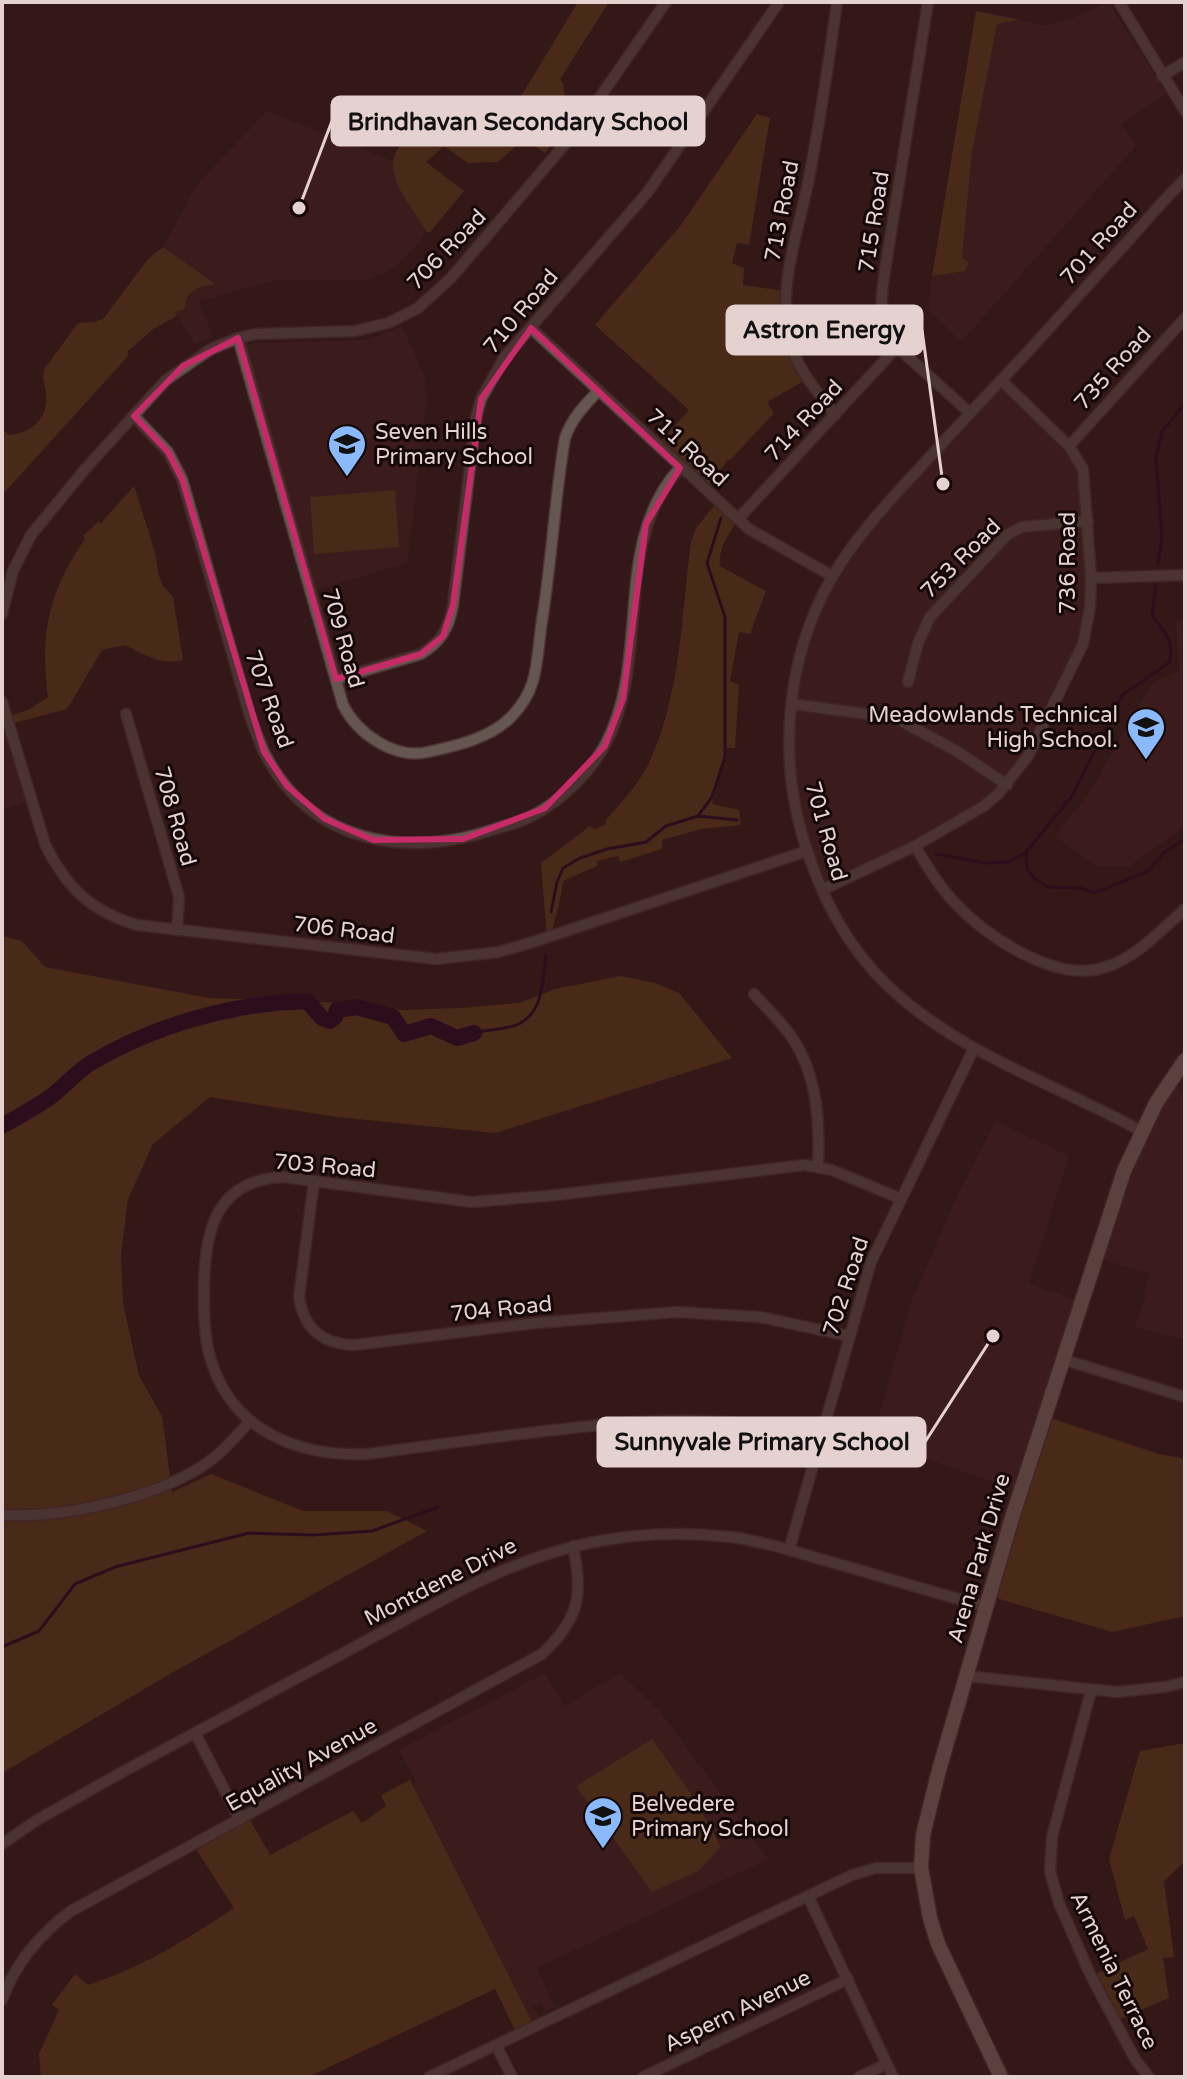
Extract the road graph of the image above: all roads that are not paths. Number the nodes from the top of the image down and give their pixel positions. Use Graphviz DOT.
graph roads {
  1 [pos="666,2"];
  2 [pos="779,2"];
  3 [pos="837,2"];
  4 [pos="928,2"];
  5 [pos="1119,2"];
  6 [pos="1185,62"];
  7 [pos="1162,76"];
  8 [pos="1185,111"];
  9 [pos="1185,179"];
  10 [pos="1185,318"];
  11 [pos="531,328"];
  12 [pos="238,338"];
  13 [pos="897,347"];
  14 [pos="1001,380"];
  15 [pos="598,391"];
  16 [pos="970,413"];
  17 [pos="835,415"];
  18 [pos="134,416"];
  19 [pos="1069,446"];
  20 [pos="680,468"];
  21 [pos="738,519"];
  22 [pos="1088,521"];
  23 [pos="1185,575"];
  24 [pos="832,576"];
  25 [pos="1091,578"];
  26 [pos="2,614"];
  27 [pos="336,679"];
  28 [pos="908,682"];
  29 [pos="2,702"];
  30 [pos="792,704"];
  31 [pos="126,714"];
  32 [pos="1007,785"];
  33 [pos="915,846"];
  34 [pos="807,851"];
  35 [pos="822,890"];
  36 [pos="1185,909"];
  37 [pos="177,930"];
  38 [pos="754,994"];
  39 [pos="974,1048"];
  40 [pos="1185,1060"];
  41 [pos="1141,1131"];
  42 [pos="818,1165"];
  43 [pos="314,1181"];
  44 [pos="899,1198"];
  45 [pos="848,1336"];
  46 [pos="1062,1359"];
  47 [pos="1185,1397"];
  48 [pos="250,1421"];
  49 [pos="819,1440"];
  50 [pos="2,1515"];
  51 [pos="573,1546"];
  52 [pos="789,1550"];
  53 [pos="985,1606"];
  54 [pos="966,1676"];
  55 [pos="1185,1682"];
  56 [pos="1091,1691"];
  57 [pos="195,1733"];
  58 [pos="240,1820"];
  59 [pos="2,1844"];
  60 [pos="921,1868"];
  61 [pos="808,1896"];
  62 [pos="848,1979"];
  63 [pos="2,2000"];
  64 [pos="496,2045"];
  65 [pos="887,2064"];
  66 [pos="429,2077"];
  67 [pos="512,2077"];
  68 [pos="643,2077"];
  69 [pos="859,2077"];
  70 [pos="893,2077"];
  71 [pos="1001,2077"];
  72 [pos="1149,2077"];
  1 -- 12 [label="street, 706 Road"];
  2 -- 11 [label="street, 710 Road"];
  3 -- 17 [label="street, 713 Road"];
  4 -- 13 [label="street, 715 Road"];
  5 -- 7 [label="street"];
  6 -- 7 [label="street"];
  7 -- 8 [label="street"];
  9 -- 14 [label="street, 701 Road"];
  10 -- 19 [label="street, 735 Road"];
  11 -- 15 [label="street, 711 Road"];
  11 -- 27 [label="street, 710 Road"];
  12 -- 18 [label="street, 706 Road"];
  12 -- 27 [label="street, 709 Road"];
  13 -- 16 [label="street, 715 Road"];
  13 -- 17 [label="street, 714 Road"];
  14 -- 16 [label="street, 701 Road"];
  14 -- 19 [label="street, 736 Road"];
  15 -- 20 [label="street, 711 Road"];
  15 -- 27 [label="street, 709 Road"];
  16 -- 24 [label="street, 701 Road"];
  17 -- 21 [label="street, 714 Road"];
  18 -- 20 [label="street, 707 Road"];
  18 -- 26 [label="street, 706 Road"];
  19 -- 22 [label="street, 736 Road"];
  20 -- 21 [label="street, 711 Road"];
  21 -- 24 [label="street, 711 Road"];
  22 -- 25 [label="street, 736 Road"];
  22 -- 28 [label="street, 753 Road"];
  23 -- 25 [label="street"];
  24 -- 30 [label="street, 701 Road"];
  25 -- 32 [label="street, 736 Road"];
  29 -- 37 [label="street, 706 Road"];
  30 -- 32 [label="street"];
  30 -- 34 [label="street, 701 Road"];
  31 -- 37 [label="street, 708 Road"];
  32 -- 33 [label="street, 736 Road"];
  33 -- 35 [label="street, 736 Road"];
  33 -- 36 [label="street"];
  34 -- 35 [label="street, 701 Road"];
  34 -- 37 [label="street, 706 Road"];
  35 -- 39 [label="street, 701 Road"];
  38 -- 42 [label="street"];
  39 -- 41 [label="street, 701 Road"];
  39 -- 44 [label="street, 702 Road"];
  40 -- 41 [label="street, Arena Park Drive"];
  41 -- 46 [label="street, Arena Park Drive"];
  42 -- 43 [label="street, 703 Road"];
  42 -- 44 [label="street, 703 Road"];
  43 -- 45 [label="street, 704 Road"];
  43 -- 48 [label="street, 703 Road"];
  44 -- 45 [label="street, 702 Road"];
  45 -- 49 [label="street, 702 Road"];
  46 -- 47 [label="street"];
  46 -- 53 [label="street, Arena Park Drive"];
  48 -- 49 [label="street, 703 Road"];
  48 -- 50 [label="street"];
  49 -- 52 [label="street, 702 Road"];
  51 -- 52 [label="street, Montdene Drive"];
  51 -- 57 [label="street, Montdene Drive"];
  51 -- 58 [label="street, Equality Avenue"];
  52 -- 53 [label="street, Montdene Drive"];
  53 -- 54 [label="street, Arena Park Drive"];
  54 -- 56 [label="street"];
  54 -- 60 [label="street, Arena Park Drive"];
  55 -- 56 [label="street"];
  56 -- 72 [label="street, Armenia Terrace"];
  57 -- 58 [label="street"];
  57 -- 59 [label="street, Montdene Drive"];
  58 -- 63 [label="street, Equality Avenue"];
  60 -- 61 [label="street"];
  60 -- 71 [label="street, Arena Park Drive"];
  61 -- 62 [label="street"];
  61 -- 64 [label="street"];
  62 -- 65 [label="street"];
  62 -- 68 [label="street, Aspern Avenue"];
  64 -- 66 [label="street"];
  64 -- 67 [label="street"];
  65 -- 69 [label="street"];
  65 -- 70 [label="street"];
}
